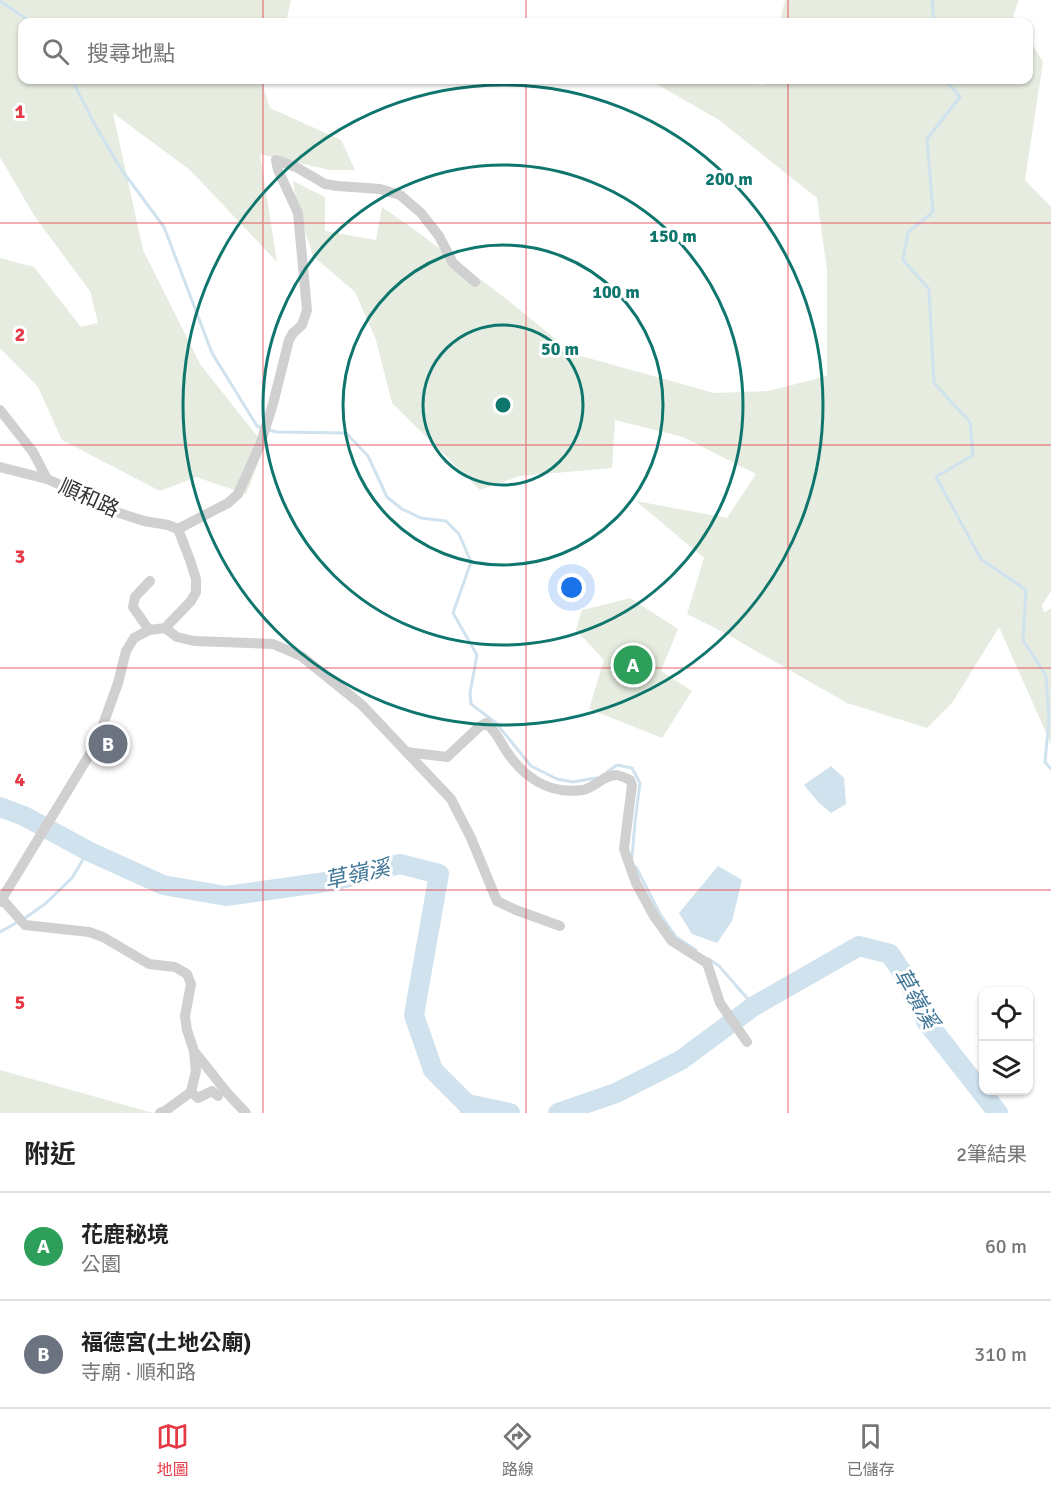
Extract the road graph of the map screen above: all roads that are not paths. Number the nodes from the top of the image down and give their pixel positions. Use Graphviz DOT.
graph roads {
  1 [pos="475,282"];
  2 [pos="0,410"];
  3 [pos="0,467"];
  4 [pos="47,479"];
  5 [pos="178,529"];
  6 [pos="150,581"];
  7 [pos="165,628"];
  8 [pos="148,630"];
  9 [pos="406,752"];
  10 [pos="1,900"];
  11 [pos="560,926"];
  12 [pos="747,1042"];
  13 [pos="194,1051"];
  14 [pos="191,1092"];
  15 [pos="218,1096"];
  16 [pos="160,1113"];
  17 [pos="246,1113"];
  1 -- 5 [label="street"];
  2 -- 4 [label="street, 順和路"];
  3 -- 4 [label="street"];
  4 -- 5 [label="street, 順和路"];
  5 -- 7 [label="street"];
  6 -- 8 [label="street"];
  7 -- 8 [label="street"];
  7 -- 9 [label="street"];
  8 -- 10 [label="street"];
  9 -- 11 [label="street"];
  9 -- 12 [label="street"];
  10 -- 13 [label="street"];
  13 -- 14 [label="street"];
  13 -- 17 [label="street"];
  14 -- 15 [label="street"];
  14 -- 16 [label="street"];
}
